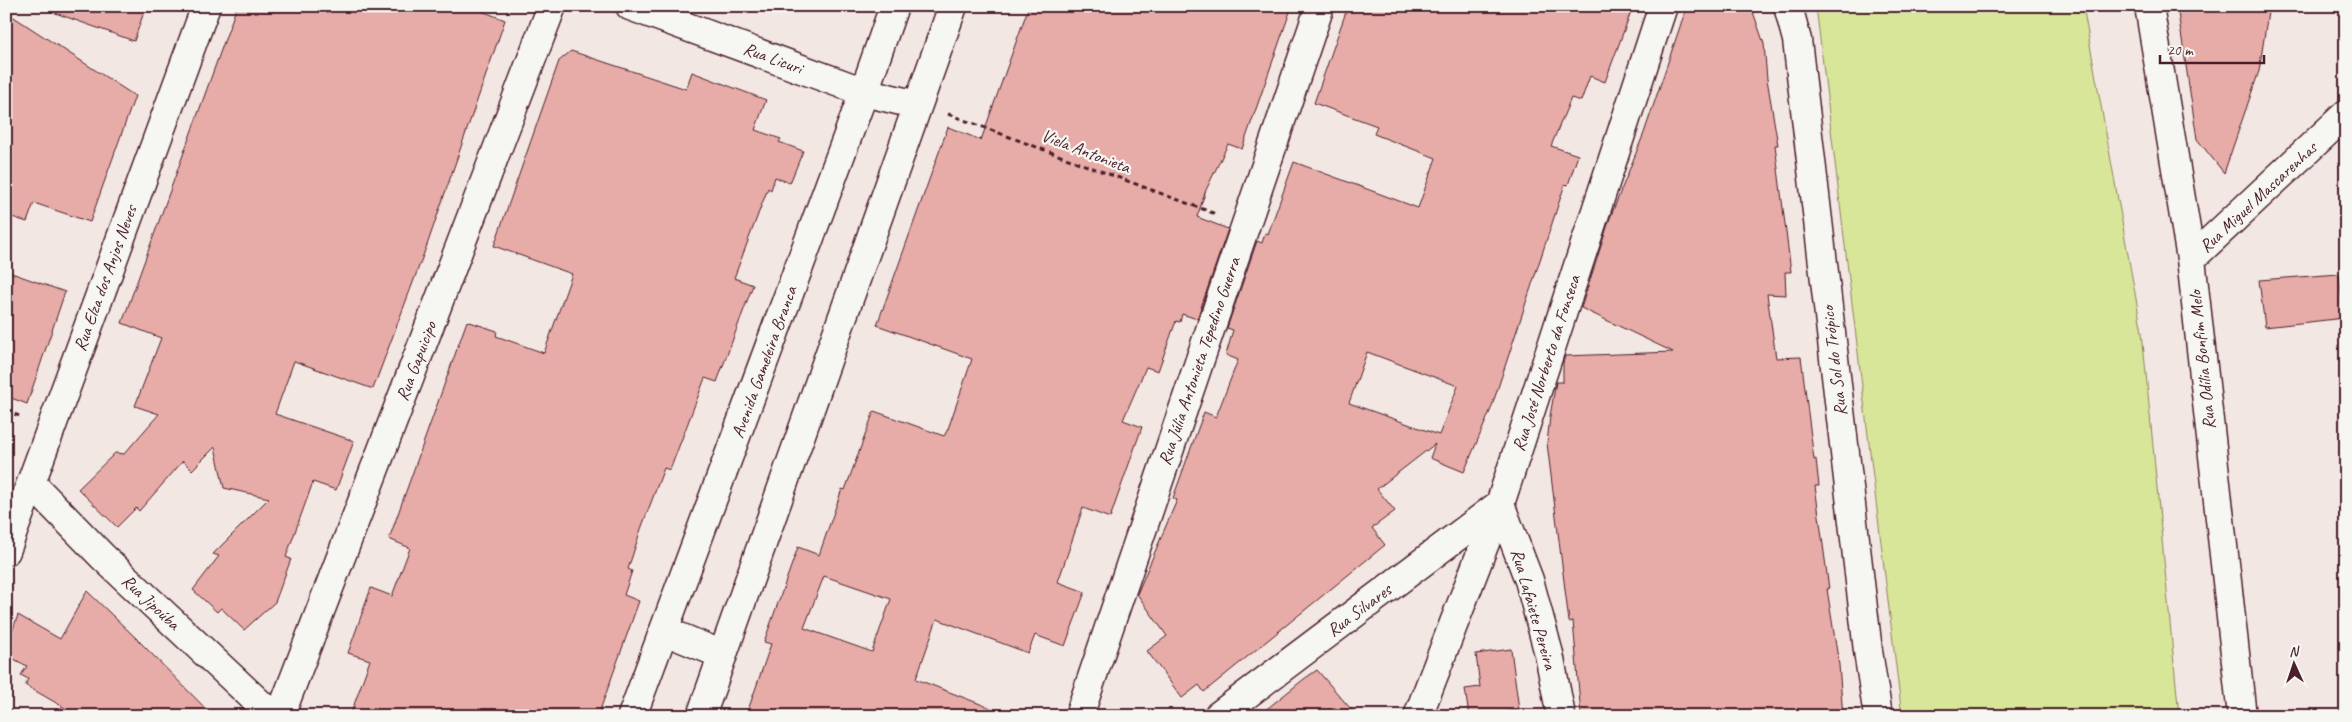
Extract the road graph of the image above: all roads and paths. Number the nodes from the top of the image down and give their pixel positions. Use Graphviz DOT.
graph roads {
  1 [pos="206,6"];
  2 [pos="552,6"];
  3 [pos="630,6"];
  4 [pos="894,6"];
  5 [pos="953,6"];
  6 [pos="1320,6"];
  7 [pos="1663,6"];
  8 [pos="1788,6"];
  9 [pos="2149,6"];
  10 [pos="864,92"];
  11 [pos="917,105"];
  12 [pos="2346,114"];
  13 [pos="1245,226"];
  14 [pos="2191,259"];
  15 [pos="32,484"];
  16 [pos="1500,504"];
  17 [pos="6,551"];
  18 [pos="665,631"];
  19 [pos="723,655"];
  20 [pos="273,716"];
  21 [pos="280,716"];
  22 [pos="632,716"];
  23 [pos="701,716"];
  24 [pos="1079,716"];
  25 [pos="1218,716"];
  26 [pos="1418,716"];
  27 [pos="1561,716"];
  28 [pos="1878,716"];
  29 [pos="2242,716"];
  1 -- 15 [label="street, Rua Elza dos Anjos Neves"];
  2 -- 21 [label="street, Rua Gapuicipo"];
  3 -- 10 [label="street, Rua Licuri"];
  4 -- 10 [label="street, Avenida Gameleira Branca"];
  5 -- 11 [label="street"];
  6 -- 13 [label="street, Rua Júlia Antonieta Tepedino Guerra"];
  7 -- 16 [label="street, Rua José Norberto da Fonseca"];
  8 -- 28 [label="street, Rua Sol do Trópico"];
  9 -- 14 [label="street, Rua Odília Bonfim Melo"];
  10 -- 11 [label="street, Rua Licuri"];
  10 -- 18 [label="street, Avenida Gameleira Branca"];
  11 -- 13 [label="path, Viela Antonieta"];
  11 -- 19 [label="street"];
  12 -- 14 [label="street, Rua Miguel Mascarenhas"];
  13 -- 24 [label="street, Rua Júlia Antonieta Tepedino Guerra"];
  14 -- 29 [label="street, Rua Odília Bonfim Melo"];
  15 -- 17 [label="street, Rua Elza dos Anjos Neves"];
  15 -- 20 [label="street, Rua Jipoúba"];
  16 -- 25 [label="street, Rua Silvares"];
  16 -- 26 [label="street, Rua José Norberto da Fonseca"];
  16 -- 27 [label="street, Rua Lafaiete Pereira"];
  18 -- 19 [label="street"];
  18 -- 22 [label="street, Avenida Gameleira Branca"];
  19 -- 23 [label="street"];
}
